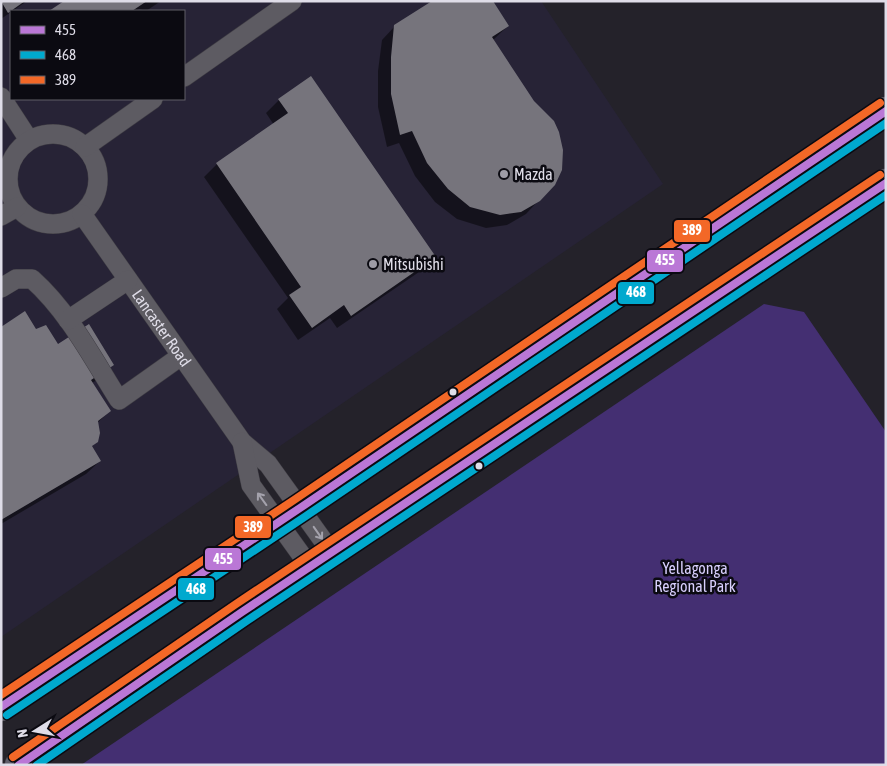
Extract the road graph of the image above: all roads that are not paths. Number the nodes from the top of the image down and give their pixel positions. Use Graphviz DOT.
graph roads {
  1 [pos="292,1"];
  2 [pos="185,77"];
  3 [pos="1,97"];
  4 [pos="152,100"];
  5 [pos="886,110"];
  6 [pos="29,140"];
  7 [pos="85,147"];
  8 [pos="886,183"];
  9 [pos="9,211"];
  10 [pos="82,214"];
  11 [pos="128,280"];
  12 [pos="1,288"];
  13 [pos="68,320"];
  14 [pos="181,356"];
  15 [pos="242,442"];
  16 [pos="290,515"];
  17 [pos="321,560"];
  18 [pos="1,707"];
  19 [pos="19,765"];
  1 -- 2 [label="street"];
  3 -- 6 [label="street"];
  4 -- 7 [label="street"];
  5 -- 16 [label="highway"];
  6 -- 7 [label="street"];
  6 -- 9 [label="street"];
  7 -- 10 [label="street"];
  8 -- 17 [label="highway"];
  9 -- 10 [label="street"];
  10 -- 11 [label="street, Lancaster Road"];
  11 -- 13 [label="street"];
  11 -- 14 [label="street, Lancaster Road"];
  12 -- 13 [label="street"];
  13 -- 14 [label="street"];
  14 -- 15 [label="street, Lancaster Road"];
  15 -- 16 [label="street, Lancaster Road"];
  16 -- 15 [label="street, Lancaster Road, one-way"];
  16 -- 17 [label="street, Lancaster Road"];
  16 -- 17 [label="street, Lancaster Road, one-way"];
  16 -- 18 [label="highway"];
  17 -- 19 [label="highway"];
}
